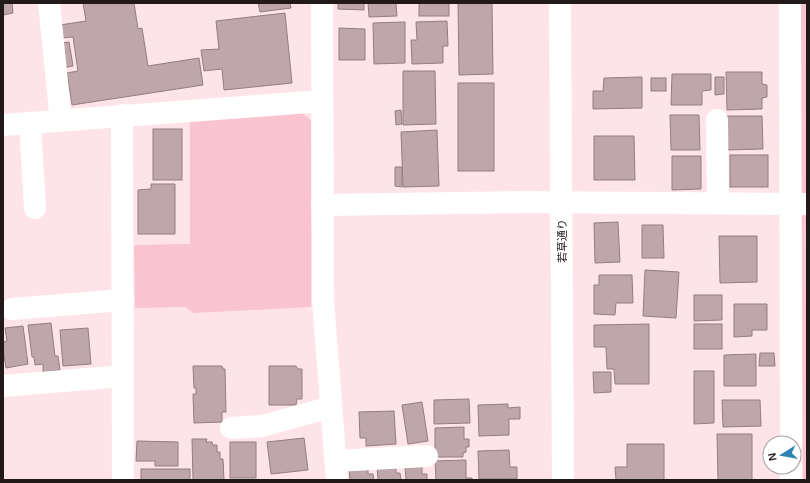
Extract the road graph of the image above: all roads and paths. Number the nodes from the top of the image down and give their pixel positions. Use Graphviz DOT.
graph roads {
  1 [pos="49,3"];
  2 [pos="322,3"];
  3 [pos="560,3"];
  4 [pos="790,3"];
  5 [pos="322,101"];
  6 [pos="122,116"];
  7 [pos="717,120"];
  8 [pos="61,121"];
  9 [pos="30,123"];
  10 [pos="3,125"];
  11 [pos="561,202"];
  12 [pos="718,203"];
  13 [pos="799,203"];
  14 [pos="322,205"];
  15 [pos="35,208"];
  16 [pos="122,300"];
  17 [pos="12,309"];
  18 [pos="122,376"];
  19 [pos="3,386"];
  20 [pos="331,407"];
  21 [pos="231,428"];
  22 [pos="791,435"];
  23 [pos="427,456"];
  24 [pos="336,471"];
  25 [pos="124,480"];
  26 [pos="563,480"];
  1 -- 8 [label="street"];
  2 -- 5 [label="street"];
  3 -- 11 [label="street, 若草通り"];
  4 -- 13 [label="street"];
  5 -- 6 [label="street"];
  5 -- 14 [label="street"];
  6 -- 8 [label="street"];
  6 -- 16 [label="street"];
  7 -- 12 [label="street"];
  8 -- 9 [label="street"];
  9 -- 10 [label="street"];
  9 -- 15 [label="street"];
  11 -- 12 [label="street"];
  11 -- 14 [label="street"];
  11 -- 26 [label="street, 若草通り"];
  12 -- 13 [label="street"];
  13 -- 22 [label="street"];
  14 -- 20 [label="street"];
  16 -- 17 [label="street"];
  16 -- 18 [label="street"];
  18 -- 19 [label="street"];
  18 -- 25 [label="street"];
  20 -- 21 [label="street"];
  20 -- 24 [label="street"];
  23 -- 24 [label="street"];
}
